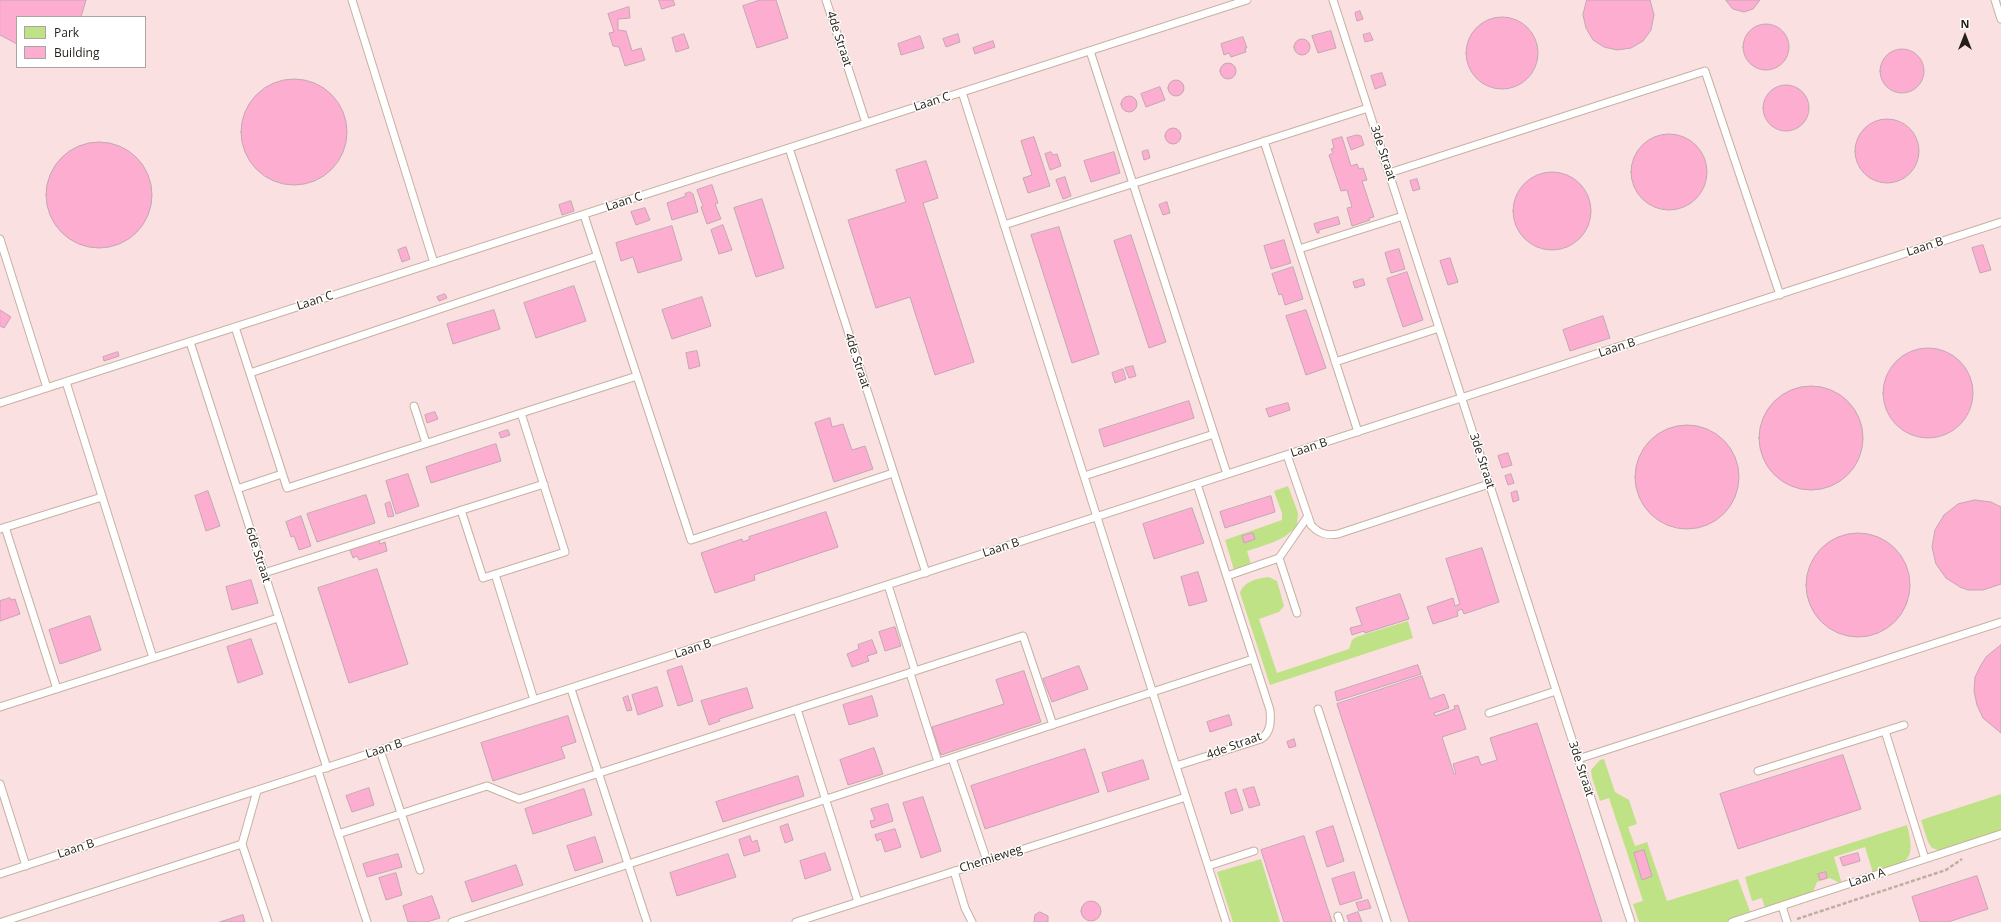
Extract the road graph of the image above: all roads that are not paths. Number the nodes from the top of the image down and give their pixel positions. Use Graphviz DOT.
graph roads {
  1 [pos="352,0"];
  2 [pos="826,0"];
  3 [pos="1247,0"];
  4 [pos="1333,0"];
  5 [pos="1995,0"];
  6 [pos="2001,19"];
  7 [pos="1090,51"];
  8 [pos="962,92"];
  9 [pos="1368,108"];
  10 [pos="866,123"];
  11 [pos="1264,141"];
  12 [pos="789,148"];
  13 [pos="1389,173"];
  14 [pos="1133,183"];
  15 [pos="584,215"];
  16 [pos="1403,216"];
  17 [pos="2001,222"];
  18 [pos="1004,225"];
  19 [pos="0,239"];
  20 [pos="1299,249"];
  21 [pos="597,256"];
  22 [pos="434,263"];
  23 [pos="1780,295"];
  24 [pos="235,327"];
  25 [pos="1439,328"];
  26 [pos="190,342"];
  27 [pos="1335,362"];
  28 [pos="250,373"];
  29 [pos="637,376"];
  30 [pos="66,382"];
  31 [pos="47,388"];
  32 [pos="1462,398"];
  33 [pos="0,403"];
  34 [pos="414,406"];
  35 [pos="521,413"];
  36 [pos="1358,432"];
  37 [pos="1214,434"];
  38 [pos="426,443"];
  39 [pos="1287,455"];
  40 [pos="893,473"];
  41 [pos="282,474"];
  42 [pos="1228,474"];
  43 [pos="1084,476"];
  44 [pos="544,484"];
  45 [pos="1197,484"];
  46 [pos="1490,484"];
  47 [pos="237,489"];
  48 [pos="102,497"];
  49 [pos="461,510"];
  50 [pos="1308,516"];
  51 [pos="1097,517"];
  52 [pos="3,528"];
  53 [pos="1279,558"];
  54 [pos="264,573"];
  55 [pos="926,573"];
  56 [pos="495,574"];
  57 [pos="1227,576"];
  58 [pos="888,585"];
  59 [pos="1297,613"];
  60 [pos="278,618"];
  61 [pos="2001,622"];
  62 [pos="153,658"];
  63 [pos="1254,659"];
  64 [pos="913,672"];
  65 [pos="57,689"];
  66 [pos="571,689"];
  67 [pos="1556,691"];
  68 [pos="1152,692"];
  69 [pos="534,700"];
  70 [pos="0,707"];
  71 [pos="797,709"];
  72 [pos="1318,709"];
  73 [pos="1488,713"];
  74 [pos="1053,725"];
  75 [pos="1904,725"];
  76 [pos="1885,731"];
  77 [pos="380,750"];
  78 [pos="952,758"];
  79 [pos="1578,759"];
  80 [pos="938,762"];
  81 [pos="1176,766"];
  82 [pos="327,768"];
  83 [pos="318,771"];
  84 [pos="1758,771"];
  85 [pos="598,773"];
  86 [pos="0,784"];
  87 [pos="257,791"];
  88 [pos="1186,797"];
  89 [pos="825,800"];
  90 [pos="401,814"];
  91 [pos="338,834"];
  92 [pos="2001,834"];
  93 [pos="242,844"];
  94 [pos="1254,851"];
  95 [pos="1925,859"];
  96 [pos="987,861"];
  97 [pos="628,864"];
  98 [pos="26,866"];
  99 [pos="1208,866"];
  100 [pos="420,870"];
  101 [pos="954,871"];
  102 [pos="0,874"];
  103 [pos="858,902"];
  104 [pos="1782,906"];
  105 [pos="807,920"];
  106 [pos="1790,921"];
  107 [pos="2,922"];
  108 [pos="268,922"];
  109 [pos="367,922"];
  110 [pos="452,922"];
  111 [pos="646,922"];
  112 [pos="796,922"];
  113 [pos="972,922"];
  114 [pos="1226,922"];
  115 [pos="1387,922"];
  116 [pos="1631,922"];
  117 [pos="1732,922"];
  1 -- 22 [label="lane"];
  2 -- 10 [label="lane, 4de Straat"];
  3 -- 7 [label="lane, Laan C"];
  4 -- 9 [label="lane, 3de Straat"];
  5 -- 6 [label="lane"];
  7 -- 8 [label="lane, Laan C"];
  7 -- 14 [label="lane"];
  8 -- 10 [label="lane, Laan C"];
  8 -- 18 [label="lane"];
  9 -- 11 [label="lane"];
  9 -- 13 [label="lane, 3de Straat"];
  10 -- 12 [label="lane, Laan C"];
  11 -- 14 [label="lane"];
  11 -- 20 [label="lane"];
  12 -- 15 [label="lane, Laan C"];
  12 -- 40 [label="lane, 4de Straat"];
  13 -- 16 [label="lane, 3de Straat"];
  13 -- 23 [label="lane"];
  14 -- 18 [label="lane"];
  14 -- 37 [label="lane"];
  15 -- 21 [label="lane"];
  15 -- 22 [label="lane, Laan C"];
  16 -- 20 [label="lane"];
  16 -- 25 [label="lane, 3de Straat"];
  17 -- 23 [label="lane, Laan B"];
  18 -- 43 [label="lane"];
  19 -- 31 [label="lane"];
  20 -- 27 [label="lane"];
  21 -- 28 [label="lane"];
  21 -- 29 [label="lane"];
  22 -- 24 [label="lane, Laan C"];
  23 -- 32 [label="lane, Laan B"];
  24 -- 26 [label="lane, Laan C"];
  24 -- 28 [label="lane"];
  25 -- 27 [label="lane"];
  25 -- 32 [label="lane, 3de Straat"];
  26 -- 30 [label="lane, Laan C"];
  26 -- 47 [label="lane, 6de Straat"];
  27 -- 36 [label="lane"];
  28 -- 41 [label="lane"];
  29 -- 35 [label="lane"];
  29 -- 40 [label="lane"];
  30 -- 31 [label="lane, Laan C"];
  30 -- 48 [label="lane"];
  31 -- 33 [label="lane, Laan C"];
  32 -- 36 [label="lane, Laan B"];
  32 -- 46 [label="lane, 3de Straat"];
  34 -- 38 [label="lane"];
  35 -- 38 [label="lane"];
  35 -- 44 [label="lane"];
  36 -- 39 [label="lane, Laan B"];
  37 -- 42 [label="lane"];
  37 -- 43 [label="lane"];
  38 -- 41 [label="lane"];
  39 -- 42 [label="lane, Laan B"];
  39 -- 50 [label="lane"];
  40 -- 55 [label="lane, 4de Straat"];
  41 -- 47 [label="lane"];
  42 -- 45 [label="lane, Laan B"];
  43 -- 51 [label="lane"];
  44 -- 49 [label="lane"];
  44 -- 56 [label="lane"];
  45 -- 51 [label="lane, Laan B"];
  45 -- 57 [label="lane, 4de Straat"];
  46 -- 50 [label="lane"];
  46 -- 67 [label="lane, 3de Straat"];
  47 -- 54 [label="lane, 6de Straat"];
  48 -- 52 [label="lane"];
  48 -- 62 [label="lane"];
  49 -- 54 [label="lane"];
  49 -- 56 [label="lane"];
  50 -- 53 [label="lane"];
  51 -- 55 [label="lane, Laan B"];
  51 -- 68 [label="lane"];
  52 -- 65 [label="lane"];
  53 -- 57 [label="lane"];
  53 -- 59 [label="lane"];
  54 -- 60 [label="lane, 6de Straat"];
  55 -- 58 [label="lane, Laan B"];
  56 -- 69 [label="lane"];
  57 -- 63 [label="lane, 4de Straat"];
  58 -- 64 [label="lane"];
  58 -- 66 [label="lane, Laan B"];
  60 -- 62 [label="lane"];
  60 -- 82 [label="lane, 6de Straat"];
  61 -- 79 [label="lane"];
  62 -- 65 [label="lane"];
  63 -- 68 [label="lane"];
  63 -- 81 [label="lane, 4de Straat"];
  64 -- 71 [label="lane"];
  64 -- 74 [label="lane"];
  64 -- 80 [label="lane"];
  65 -- 70 [label="lane"];
  66 -- 69 [label="lane, Laan B"];
  66 -- 85 [label="lane"];
  67 -- 73 [label="lane"];
  67 -- 79 [label="lane, 3de Straat"];
  68 -- 74 [label="lane"];
  68 -- 81 [label="lane"];
  69 -- 77 [label="lane, Laan B"];
  71 -- 85 [label="lane"];
  71 -- 89 [label="lane"];
  72 -- 115 [label="lane"];
  74 -- 78 [label="lane"];
  75 -- 76 [label="lane"];
  76 -- 84 [label="lane"];
  76 -- 95 [label="lane"];
  77 -- 82 [label="lane, Laan B"];
  77 -- 90 [label="lane"];
  78 -- 80 [label="lane"];
  78 -- 96 [label="lane"];
  79 -- 116 [label="lane, 3de Straat"];
  80 -- 89 [label="lane"];
  81 -- 88 [label="lane"];
  82 -- 83 [label="lane, Laan B"];
  83 -- 87 [label="lane, Laan B"];
  83 -- 91 [label="lane"];
  85 -- 90 [label="lane"];
  85 -- 97 [label="lane"];
  86 -- 98 [label="lane"];
  87 -- 93 [label="lane"];
  87 -- 98 [label="lane, Laan B"];
  88 -- 96 [label="lane, Chemieweg"];
  88 -- 99 [label="lane"];
  89 -- 97 [label="lane"];
  89 -- 103 [label="lane"];
  90 -- 91 [label="lane"];
  90 -- 100 [label="lane"];
  91 -- 109 [label="lane"];
  92 -- 95 [label="lane, Laan A"];
  93 -- 107 [label="lane"];
  93 -- 108 [label="lane"];
  94 -- 99 [label="lane"];
  95 -- 104 [label="lane, Laan A"];
  96 -- 101 [label="lane, Chemieweg"];
  97 -- 110 [label="lane"];
  97 -- 111 [label="lane"];
  98 -- 102 [label="lane, Laan B"];
  99 -- 114 [label="lane"];
  101 -- 103 [label="lane, Chemieweg"];
  101 -- 113 [label="lane"];
  103 -- 105 [label="lane, Chemieweg"];
  104 -- 106 [label="lane"];
  104 -- 117 [label="lane, Laan A"];
  105 -- 112 [label="lane, Chemieweg"];
}
